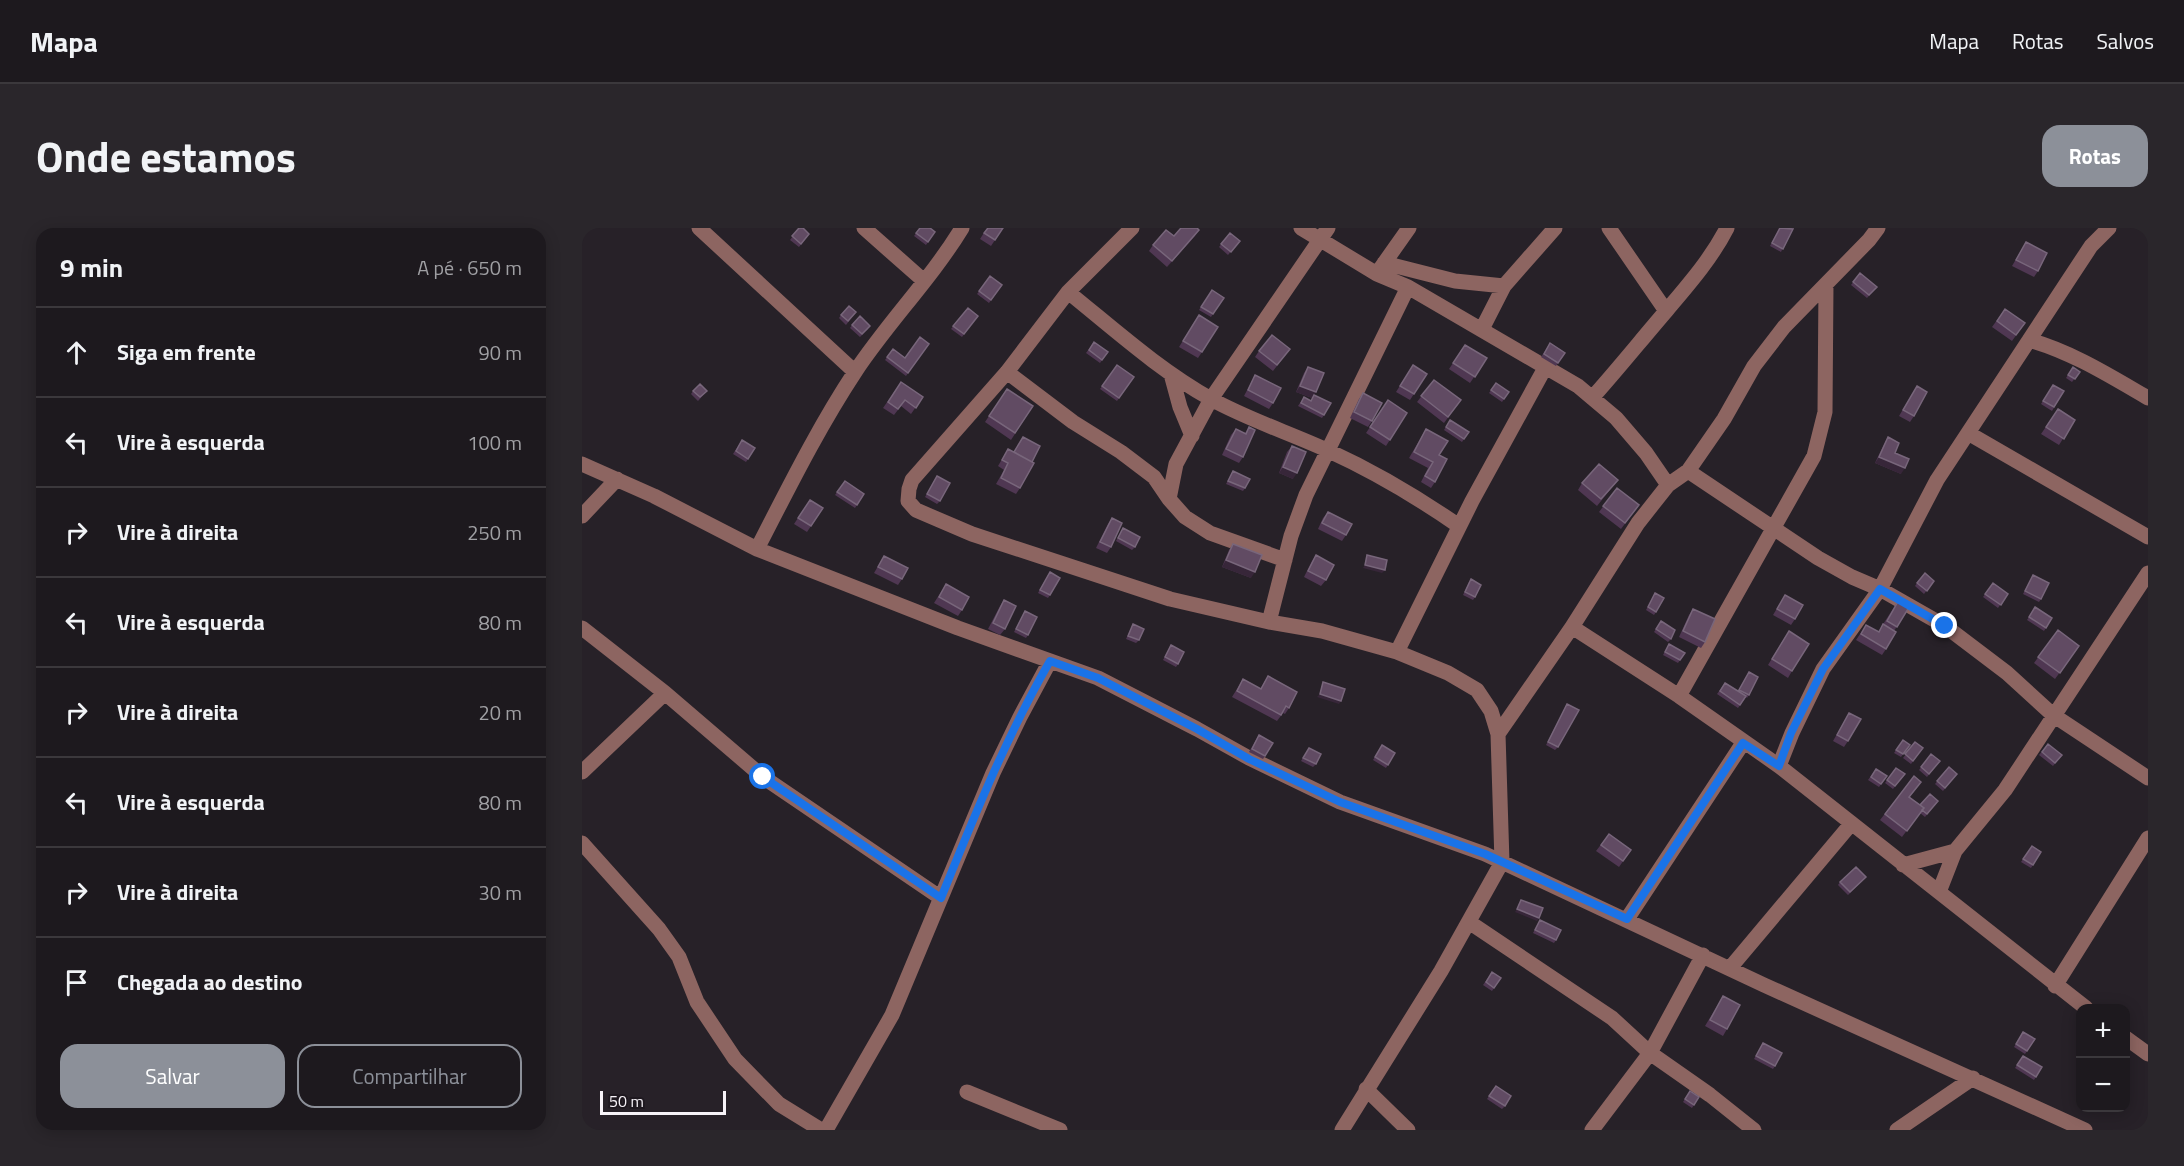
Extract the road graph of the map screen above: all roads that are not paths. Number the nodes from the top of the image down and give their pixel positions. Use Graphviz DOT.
graph roads {
  1 [pos="699,228"];
  2 [pos="864,228"];
  3 [pos="962,228"];
  4 [pos="1132,228"];
  5 [pos="1301,228"];
  6 [pos="1410,228"];
  7 [pos="1555,228"];
  8 [pos="1609,228"];
  9 [pos="1727,228"];
  10 [pos="1878,228"];
  11 [pos="2109,228"];
  12 [pos="1324,234"];
  13 [pos="1381,269"];
  14 [pos="924,281"];
  15 [pos="1826,285"];
  16 [pos="1504,286"];
  17 [pos="1408,287"];
  18 [pos="1068,292"];
  19 [pos="1666,311"];
  20 [pos="1482,328"];
  21 [pos="2029,340"];
  22 [pos="1546,366"];
  23 [pos="855,372"];
  24 [pos="1007,372"];
  25 [pos="1171,374"];
  26 [pos="1592,398"];
  27 [pos="2148,398"];
  28 [pos="1211,399"];
  29 [pos="1968,433"];
  30 [pos="1192,436"];
  31 [pos="1328,450"];
  32 [pos="582,464"];
  33 [pos="1176,464"];
  34 [pos="1688,471"];
  35 [pos="1154,477"];
  36 [pos="617,479"];
  37 [pos="1668,485"];
  38 [pos="1169,499"];
  39 [pos="582,516"];
  40 [pos="1460,526"];
  41 [pos="1773,529"];
  42 [pos="2148,537"];
  43 [pos="758,549"];
  44 [pos="1285,560"];
  45 [pos="2148,573"];
  46 [pos="1880,589"];
  47 [pos="1269,622"];
  48 [pos="1572,627"];
  49 [pos="582,628"];
  50 [pos="1397,652"];
  51 [pos="1050,661"];
  52 [pos="665,693"];
  53 [pos="1678,696"];
  54 [pos="2053,715"];
  55 [pos="1498,734"];
  56 [pos="1743,743"];
  57 [pos="1779,766"];
  58 [pos="582,772"];
  59 [pos="2148,778"];
  60 [pos="1851,824"];
  61 [pos="2148,838"];
  62 [pos="582,843"];
  63 [pos="1955,851"];
  64 [pos="1502,862"];
  65 [pos="1903,865"];
  66 [pos="1939,892"];
  67 [pos="941,898"];
  68 [pos="1627,919"];
  69 [pos="1469,922"];
  70 [pos="1703,955"];
  71 [pos="1730,968"];
  72 [pos="2055,986"];
  73 [pos="2080,1004"];
  74 [pos="2130,1041"];
  75 [pos="1650,1053"];
  76 [pos="2148,1054"];
  77 [pos="1972,1078"];
  78 [pos="1366,1089"];
  79 [pos="967,1092"];
  80 [pos="823,1130"];
  81 [pos="1060,1130"];
  82 [pos="1342,1130"];
  83 [pos="1408,1130"];
  84 [pos="1592,1130"];
  85 [pos="1754,1130"];
  86 [pos="1897,1130"];
  87 [pos="2085,1130"];
  1 -- 23 [label="street"];
  2 -- 14 [label="street"];
  3 -- 14 [label="street"];
  4 -- 18 [label="street"];
  5 -- 12 [label="street"];
  6 -- 13 [label="street"];
  7 -- 16 [label="street"];
  8 -- 19 [label="street"];
  9 -- 19 [label="street"];
  10 -- 15 [label="street"];
  11 -- 21 [label="street"];
  12 -- 13 [label="street"];
  12 -- 28 [label="street"];
  13 -- 16 [label="street"];
  13 -- 17 [label="street"];
  14 -- 23 [label="street"];
  15 -- 34 [label="street"];
  15 -- 41 [label="street"];
  16 -- 20 [label="street"];
  17 -- 20 [label="street"];
  17 -- 31 [label="street"];
  18 -- 24 [label="street"];
  18 -- 25 [label="street"];
  19 -- 26 [label="street"];
  20 -- 22 [label="street"];
  21 -- 27 [label="street"];
  21 -- 29 [label="street"];
  22 -- 26 [label="street"];
  22 -- 40 [label="street"];
  23 -- 43 [label="street"];
  24 -- 35 [label="street"];
  24 -- 47 [label="street"];
  25 -- 28 [label="street"];
  25 -- 30 [label="street"];
  26 -- 37 [label="street"];
  28 -- 30 [label="street"];
  28 -- 31 [label="street"];
  29 -- 42 [label="street"];
  29 -- 46 [label="street"];
  30 -- 33 [label="street"];
  31 -- 40 [label="street"];
  31 -- 44 [label="street"];
  32 -- 36 [label="street"];
  33 -- 35 [label="street"];
  33 -- 38 [label="street"];
  34 -- 37 [label="street"];
  34 -- 41 [label="street"];
  35 -- 38 [label="street"];
  36 -- 39 [label="street"];
  36 -- 43 [label="street"];
  37 -- 48 [label="street"];
  38 -- 44 [label="street"];
  40 -- 50 [label="street"];
  41 -- 46 [label="street"];
  41 -- 53 [label="street"];
  43 -- 51 [label="street"];
  44 -- 47 [label="street"];
  45 -- 54 [label="street"];
  46 -- 54 [label="street"];
  46 -- 57 [label="street"];
  47 -- 50 [label="street"];
  48 -- 53 [label="street"];
  48 -- 55 [label="street"];
  49 -- 52 [label="street"];
  50 -- 55 [label="street"];
  51 -- 64 [label="street"];
  51 -- 67 [label="street"];
  52 -- 58 [label="street"];
  52 -- 67 [label="street"];
  53 -- 56 [label="street"];
  54 -- 59 [label="street"];
  54 -- 63 [label="street"];
  55 -- 64 [label="street"];
  56 -- 57 [label="street"];
  56 -- 68 [label="street"];
  57 -- 60 [label="street"];
  60 -- 65 [label="street"];
  60 -- 71 [label="street"];
  61 -- 72 [label="street"];
  62 -- 80 [label="street"];
  63 -- 65 [label="street"];
  63 -- 66 [label="street"];
  64 -- 68 [label="street"];
  64 -- 69 [label="street"];
  65 -- 66 [label="street"];
  66 -- 72 [label="street"];
  67 -- 80 [label="street"];
  68 -- 70 [label="street"];
  69 -- 75 [label="street"];
  69 -- 78 [label="street"];
  70 -- 71 [label="street"];
  70 -- 75 [label="street"];
  71 -- 77 [label="street"];
  72 -- 73 [label="street"];
  74 -- 76 [label="street"];
  75 -- 84 [label="street"];
  75 -- 85 [label="street"];
  77 -- 86 [label="street"];
  77 -- 87 [label="street"];
  78 -- 82 [label="street"];
  78 -- 83 [label="street"];
  79 -- 81 [label="street"];
}
